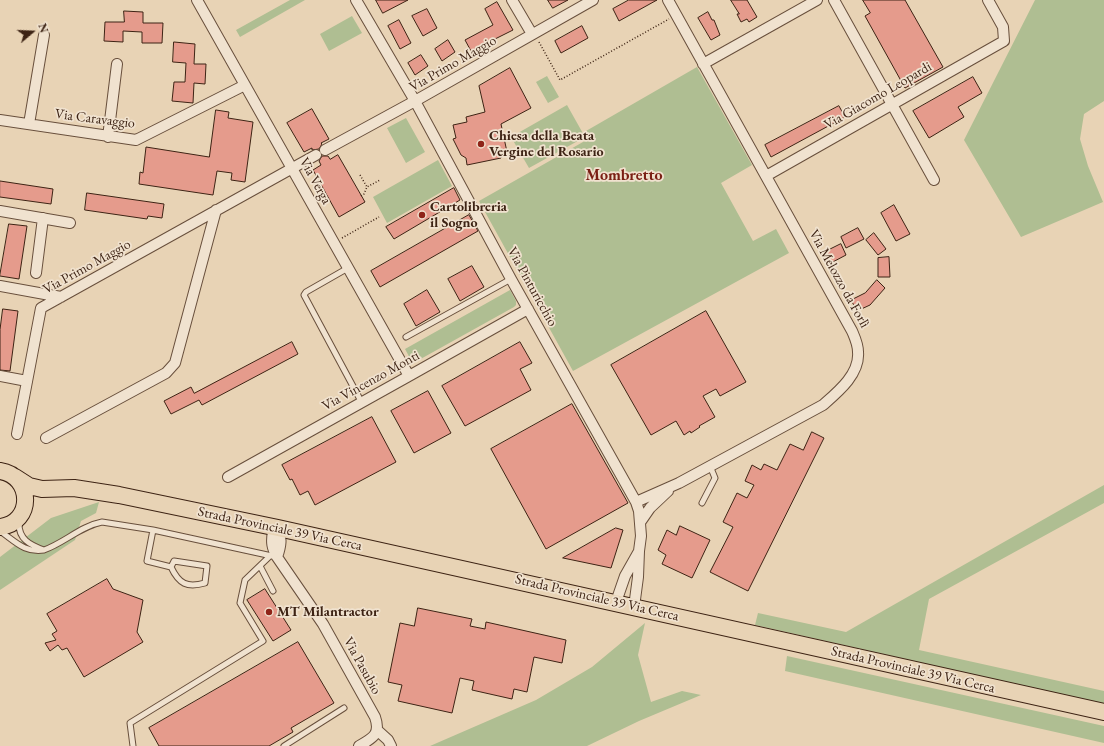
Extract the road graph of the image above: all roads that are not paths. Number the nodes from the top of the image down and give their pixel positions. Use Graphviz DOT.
graph roads {
  1 [pos="197,0"];
  2 [pos="356,0"];
  3 [pos="512,0"];
  4 [pos="593,0"];
  5 [pos="668,0"];
  6 [pos="818,0"];
  7 [pos="834,0"];
  8 [pos="988,0"];
  9 [pos="533,34"];
  10 [pos="44,35"];
  11 [pos="117,64"];
  12 [pos="704,64"];
  13 [pos="245,85"];
  14 [pos="415,102"];
  15 [pos="892,104"];
  16 [pos="0,120"];
  17 [pos="29,124"];
  18 [pos="108,137"];
  19 [pos="325,150"];
  20 [pos="316,155"];
  21 [pos="292,168"];
  22 [pos="766,176"];
  23 [pos="934,180"];
  24 [pos="216,210"];
  25 [pos="0,215"];
  26 [pos="43,218"];
  27 [pos="70,223"];
  28 [pos="348,268"];
  29 [pos="36,273"];
  30 [pos="511,279"];
  31 [pos="0,286"];
  32 [pos="61,297"];
  33 [pos="528,309"];
  34 [pos="406,337"];
  35 [pos="0,376"];
  36 [pos="409,376"];
  37 [pos="27,381"];
  38 [pos="362,403"];
  39 [pos="17,434"];
  40 [pos="46,438"];
  41 [pos="710,466"];
  42 [pos="0,471"];
  43 [pos="15,477"];
  44 [pos="228,477"];
  45 [pos="679,483"];
  46 [pos="88,491"];
  47 [pos="636,502"];
  48 [pos="702,503"];
  49 [pos="22,513"];
  50 [pos="641,521"];
  51 [pos="0,527"];
  52 [pos="278,528"];
  53 [pos="153,530"];
  54 [pos="0,531"];
  55 [pos="44,550"];
  56 [pos="639,551"];
  57 [pos="274,556"];
  58 [pos="260,566"];
  59 [pos="171,567"];
  60 [pos="273,591"];
  61 [pos="616,602"];
  62 [pos="634,607"];
  63 [pos="344,708"];
  64 [pos="1104,712"];
  65 [pos="377,730"];
  66 [pos="133,746"];
  67 [pos="284,746"];
  68 [pos="359,746"];
  69 [pos="391,746"];
  1 -- 13 [label="street, Via Verga"];
  2 -- 14 [label="street, Via Pinturicchio"];
  3 -- 9 [label="street"];
  4 -- 9 [label="street, Via Primo Maggio"];
  5 -- 12 [label="street, Via Melozzo da Forlì"];
  6 -- 12 [label="street"];
  7 -- 15 [label="street"];
  8 -- 15 [label="street, Via Giacomo Leopardi"];
  9 -- 14 [label="street, Via Primo Maggio"];
  10 -- 17 [label="street"];
  11 -- 18 [label="street"];
  12 -- 22 [label="street, Via Melozzo da Forlì"];
  13 -- 18 [label="street, Via Caravaggio"];
  13 -- 21 [label="street, Via Verga"];
  14 -- 19 [label="street, Via Primo Maggio"];
  14 -- 30 [label="street, Via Pinturicchio"];
  15 -- 22 [label="street, Via Giacomo Leopardi"];
  15 -- 23 [label="street"];
  16 -- 17 [label="street, Via Caravaggio"];
  17 -- 18 [label="street, Via Caravaggio"];
  20 -- 21 [label="street, Via Primo Maggio"];
  21 -- 24 [label="street, Via Primo Maggio"];
  21 -- 28 [label="street, Via Verga"];
  22 -- 41 [label="street, Via Melozzo da Forlì"];
  24 -- 32 [label="street, Via Primo Maggio"];
  24 -- 40 [label="street"];
  25 -- 26 [label="street"];
  26 -- 27 [label="street"];
  26 -- 29 [label="street"];
  28 -- 36 [label="street, Via Verga"];
  28 -- 38 [label="lane"];
  30 -- 33 [label="street, Via Pinturicchio"];
  30 -- 34 [label="lane"];
  31 -- 32 [label="street"];
  32 -- 37 [label="street, Via Primo Maggio"];
  33 -- 36 [label="street, Via Vincenzo Monti"];
  33 -- 47 [label="street, Via Pinturicchio"];
  35 -- 37 [label="street"];
  36 -- 38 [label="street, Via Vincenzo Monti"];
  37 -- 39 [label="street, Via Primo Maggio"];
  38 -- 44 [label="street, Via Vincenzo Monti"];
  41 -- 45 [label="street, Via Melozzo da Forlì"];
  41 -- 48 [label="lane"];
  42 -- 43 [label="main road, Strada Provinciale 39 Via Cerca"];
  43 -- 46 [label="main road, Strada Provinciale 39 Via Cerca"];
  43 -- 49 [label="main road"];
  45 -- 47 [label="street, Via Melozzo da Forlì"];
  45 -- 50 [label="street"];
  46 -- 49 [label="main road, Strada Provinciale 39 Via Cerca"];
  46 -- 52 [label="main road, Strada Provinciale 39 Via Cerca"];
  47 -- 50 [label="street, Via Pinturicchio"];
  49 -- 51 [label="main road, Strada Provinciale 39 Via Cerca"];
  49 -- 55 [label="lane"];
  50 -- 56 [label="street, Via Pinturicchio"];
  52 -- 57 [label="street"];
  52 -- 61 [label="main road, Strada Provinciale 39 Via Cerca"];
  53 -- 55 [label="lane"];
  53 -- 57 [label="lane"];
  53 -- 59 [label="lane"];
  54 -- 55 [label="lane"];
  56 -- 61 [label="street"];
  56 -- 62 [label="street, Via Pinturicchio"];
  57 -- 58 [label="lane"];
  57 -- 65 [label="street, Via Pasubio"];
  58 -- 60 [label="lane"];
  58 -- 66 [label="lane"];
  59 -- 59 [label="lane"];
  61 -- 62 [label="main road, Strada Provinciale 39 Via Cerca"];
  62 -- 64 [label="main road, Strada Provinciale 39 Via Cerca"];
  63 -- 67 [label="lane"];
  65 -- 68 [label="street"];
  65 -- 69 [label="street"];
}
